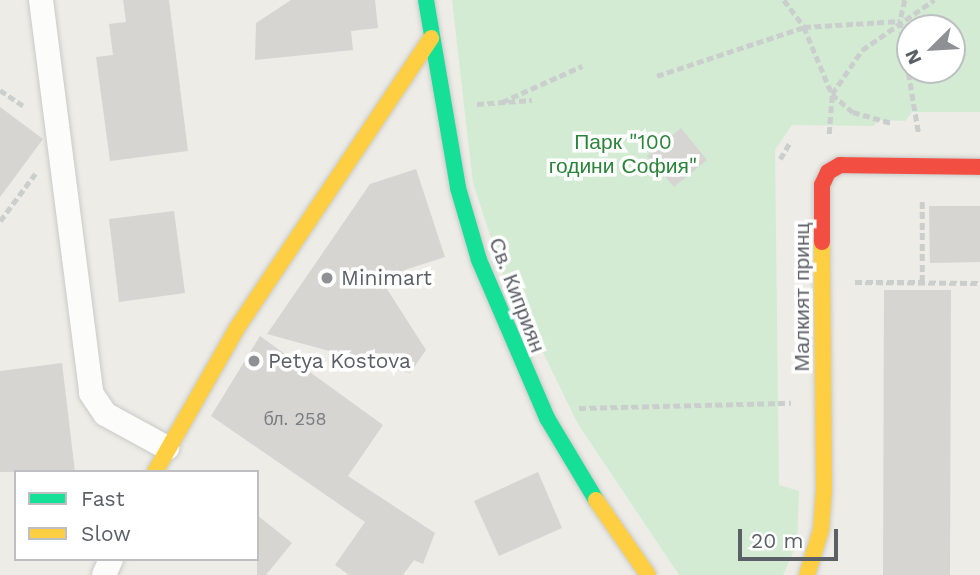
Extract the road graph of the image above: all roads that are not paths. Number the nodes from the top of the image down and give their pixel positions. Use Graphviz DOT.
graph roads {
  1 [pos="41,0"];
  2 [pos="426,0"];
  3 [pos="431,38"];
  4 [pos="980,167"];
  5 [pos="167,448"];
  6 [pos="156,470"];
  7 [pos="648,575"];
  8 [pos="807,575"];
  1 -- 5 [label="street"];
  2 -- 3 [label="street, Св. Киприян"];
  3 -- 5 [label="street"];
  3 -- 7 [label="street, Св. Киприян"];
  4 -- 8 [label="street, Малкият принц"];
  5 -- 6 [label="street"];
}
